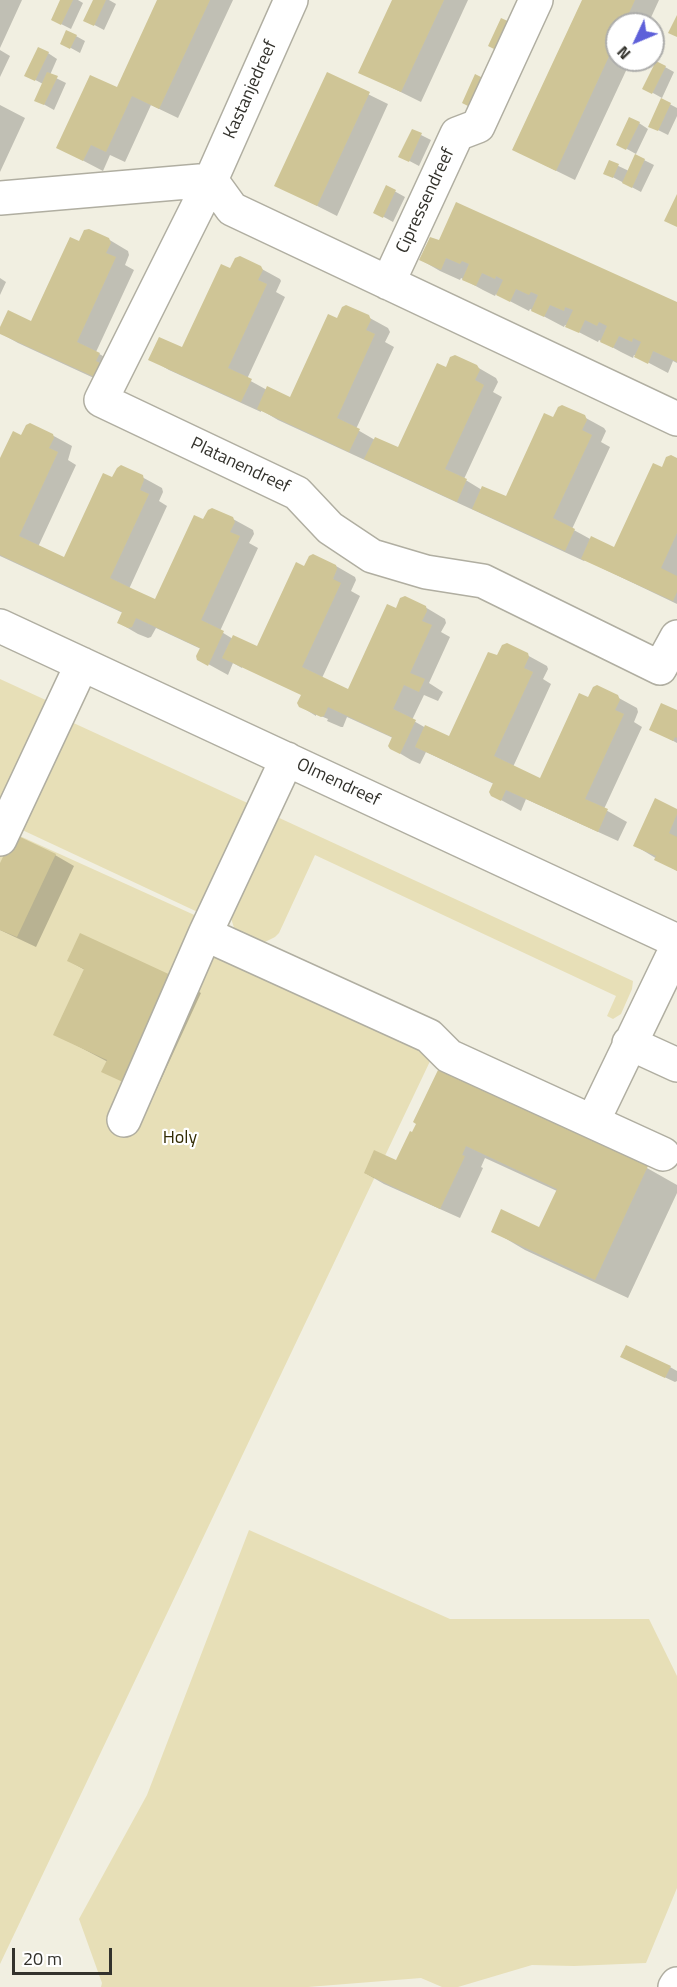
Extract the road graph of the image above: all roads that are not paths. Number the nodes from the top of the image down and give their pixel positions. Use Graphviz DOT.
graph roads {
  1 [pos="291,0"];
  2 [pos="536,0"];
  3 [pos="211,180"];
  4 [pos="0,198"];
  5 [pos="388,283"];
  6 [pos="677,419"];
  7 [pos="0,626"];
  8 [pos="677,637"];
  9 [pos="82,664"];
  10 [pos="287,759"];
  11 [pos="0,839"];
  12 [pos="205,934"];
  13 [pos="677,941"];
  14 [pos="677,947"];
  15 [pos="629,1043"];
  16 [pos="677,1065"];
  17 [pos="123,1120"];
  18 [pos="593,1121"];
  19 [pos="663,1154"];
  1 -- 3 [label="street, Kastanjedreef"];
  2 -- 5 [label="street, Cipressendreef"];
  3 -- 4 [label="street"];
  3 -- 5 [label="street"];
  3 -- 8 [label="street, Platanendreef"];
  5 -- 6 [label="street"];
  7 -- 9 [label="street, Olmendreef"];
  9 -- 10 [label="street, Olmendreef"];
  9 -- 11 [label="street"];
  10 -- 12 [label="street"];
  10 -- 13 [label="street, Olmendreef"];
  12 -- 17 [label="street"];
  12 -- 18 [label="street"];
  14 -- 15 [label="street"];
  15 -- 16 [label="street"];
  15 -- 18 [label="street"];
  18 -- 19 [label="street"];
}
